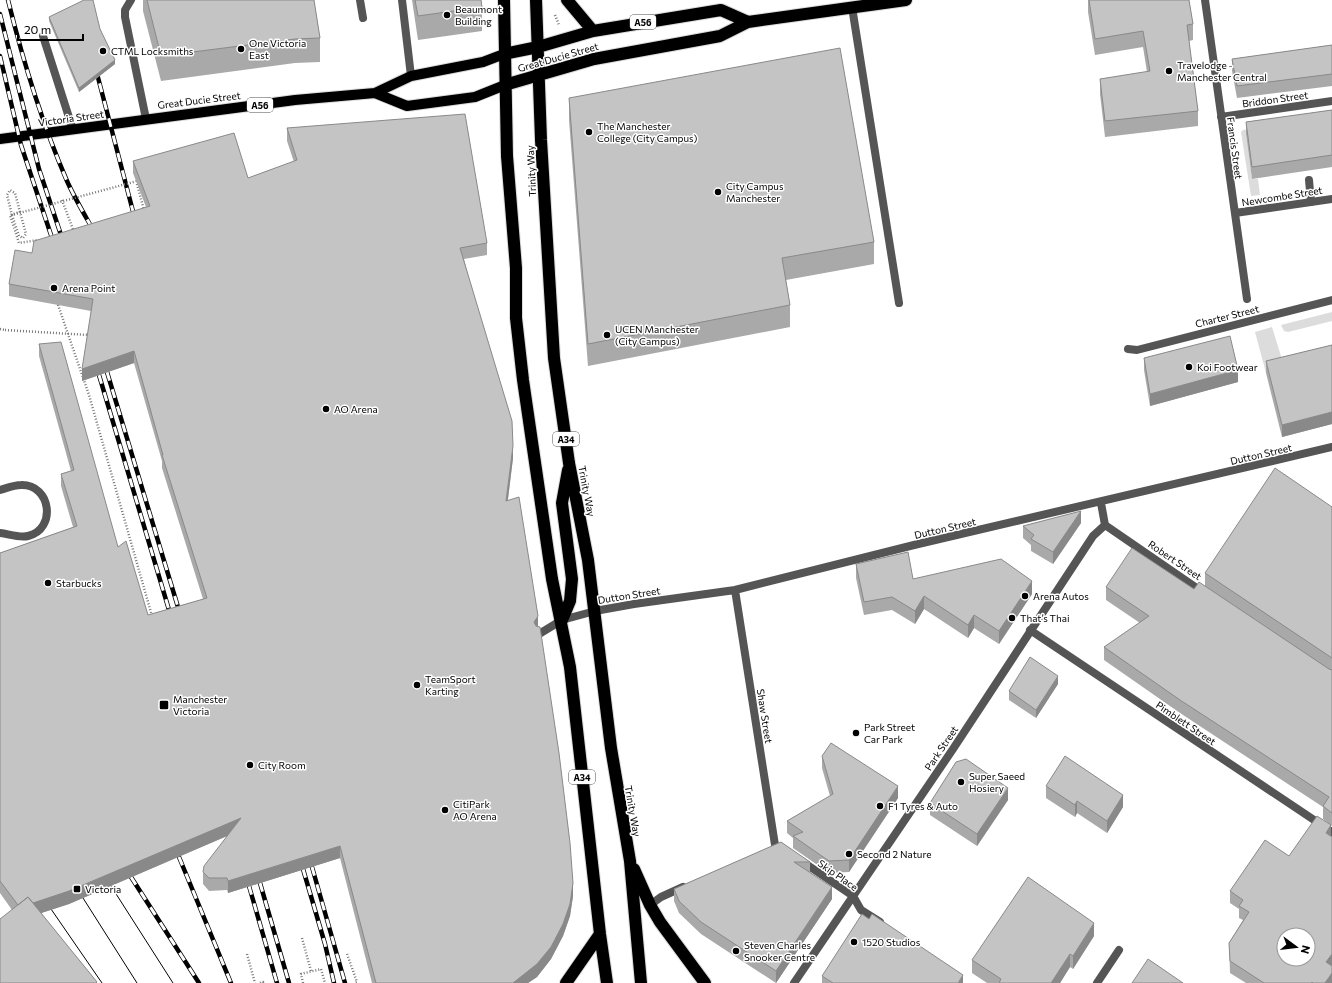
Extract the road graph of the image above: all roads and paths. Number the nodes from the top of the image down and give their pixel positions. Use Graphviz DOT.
graph roads {
  1 [pos="130,0"];
  2 [pos="360,0"];
  3 [pos="402,0"];
  4 [pos="504,0"];
  5 [pos="536,0"];
  6 [pos="568,0"];
  7 [pos="906,0"];
  8 [pos="1205,0"];
  9 [pos="852,7"];
  10 [pos="553,11"];
  11 [pos="363,18"];
  12 [pos="748,22"];
  13 [pos="561,28"];
  14 [pos="593,31"];
  15 [pos="43,36"];
  16 [pos="538,47"];
  17 [pos="504,54"];
  18 [pos="539,75"];
  19 [pos="411,76"];
  20 [pos="505,85"];
  21 [pos="375,93"];
  22 [pos="1332,101"];
  23 [pos="1221,117"];
  24 [pos="146,119"];
  25 [pos="73,130"];
  26 [pos="0,139"];
  27 [pos="1309,180"];
  28 [pos="1332,199"];
  29 [pos="62,200"];
  30 [pos="1311,202"];
  31 [pos="20,212"];
  32 [pos="1235,213"];
  33 [pos="12,215"];
  34 [pos="146,216"];
  35 [pos="77,239"];
  36 [pos="39,246"];
  37 [pos="1247,299"];
  38 [pos="1332,300"];
  39 [pos="57,301"];
  40 [pos="899,303"];
  41 [pos="0,329"];
  42 [pos="90,335"];
  43 [pos="1128,349"];
  44 [pos="1332,447"];
  45 [pos="569,463"];
  46 [pos="0,490"];
  47 [pos="1101,503"];
  48 [pos="1104,525"];
  49 [pos="0,533"];
  50 [pos="735,590"];
  51 [pos="1213,598"];
  52 [pos="595,611"];
  53 [pos="562,620"];
  54 [pos="154,621"];
  55 [pos="1030,630"];
  56 [pos="539,634"];
  57 [pos="1332,832"];
  58 [pos="784,849"];
  59 [pos="797,858"];
  60 [pos="630,861"];
  61 [pos="692,882"];
  62 [pos="852,896"];
  63 [pos="650,905"];
  64 [pos="887,927"];
  65 [pos="600,934"];
  66 [pos="302,938"];
  67 [pos="1119,950"];
  68 [pos="247,954"];
  69 [pos="347,954"];
  70 [pos="312,971"];
  71 [pos="254,983"];
  72 [pos="260,983"];
  73 [pos="263,983"];
  74 [pos="303,983"];
  75 [pos="326,983"];
  76 [pos="355,983"];
  77 [pos="566,983"];
  78 [pos="608,983"];
  79 [pos="641,983"];
  80 [pos="705,983"];
  81 [pos="794,983"];
  82 [pos="1097,983"];
  1 -- 24 [label="street"];
  2 -- 11 [label="street"];
  3 -- 19 [label="street"];
  4 -- 17 [label="highway, A34"];
  5 -- 16 [label="highway, Trinity Way / A34"];
  6 -- 14 [label="highway"];
  7 -- 9 [label="highway, Great Ducie Street / A56"];
  8 -- 23 [label="street, Francis Street"];
  9 -- 12 [label="highway, Great Ducie Street / A56"];
  9 -- 40 [label="street"];
  10 -- 13 [label="path"];
  12 -- 14 [label="highway, Great Ducie Street / A56"];
  12 -- 18 [label="highway, Great Ducie Street / A56"];
  14 -- 16 [label="highway, Great Ducie Street / A56"];
  15 -- 25 [label="street"];
  16 -- 17 [label="highway, Great Ducie Street / A56"];
  16 -- 18 [label="highway, Trinity Way / A34"];
  17 -- 19 [label="main road, Great Ducie Street / A56"];
  17 -- 20 [label="highway, A34"];
  18 -- 20 [label="highway, Great Ducie Street / A56"];
  18 -- 45 [label="highway, Trinity Way / A34"];
  19 -- 21 [label="main road, Great Ducie Street / A56"];
  20 -- 21 [label="main road, Great Ducie Street / A56"];
  20 -- 53 [label="highway, A34"];
  21 -- 24 [label="main road, Great Ducie Street / A56"];
  22 -- 23 [label="street, Briddon Street"];
  23 -- 32 [label="street, Francis Street"];
  24 -- 25 [label="main road, Victoria Street / A56"];
  25 -- 26 [label="main road, Victoria Street / A56"];
  27 -- 30 [label="street"];
  28 -- 30 [label="street, Newcombe Street"];
  29 -- 33 [label="path, bridge"];
  29 -- 34 [label="path, bridge"];
  29 -- 35 [label="path"];
  30 -- 32 [label="street, Newcombe Street"];
  31 -- 33 [label="path, bridge"];
  31 -- 33 [label="path"];
  31 -- 36 [label="path"];
  32 -- 37 [label="street, Francis Street"];
  38 -- 43 [label="street, Charter Street"];
  39 -- 54 [label="path"];
  41 -- 42 [label="path, bridge"];
  44 -- 47 [label="street, Dutton Street"];
  45 -- 52 [label="highway, Trinity Way / A34"];
  45 -- 53 [label="highway"];
  46 -- 49 [label="street"];
  47 -- 48 [label="street"];
  47 -- 50 [label="street, Dutton Street"];
  48 -- 51 [label="street, Robert Street"];
  48 -- 55 [label="street, Park Street"];
  50 -- 52 [label="street, Dutton Street"];
  50 -- 58 [label="street, Shaw Street"];
  52 -- 53 [label="street, Dutton Street"];
  52 -- 60 [label="highway, Trinity Way / A34"];
  53 -- 56 [label="street, Dutton Street"];
  53 -- 65 [label="highway, A34"];
  55 -- 57 [label="street, Pimblett Street"];
  55 -- 62 [label="street, Park Street"];
  59 -- 62 [label="street, Skip Place"];
  60 -- 63 [label="highway"];
  60 -- 79 [label="highway, Trinity Way / A34"];
  61 -- 63 [label="street"];
  62 -- 64 [label="street, Skip Place"];
  62 -- 81 [label="street, Park Street"];
  63 -- 80 [label="highway"];
  65 -- 77 [label="highway"];
  65 -- 78 [label="highway"];
  66 -- 70 [label="path"];
  67 -- 82 [label="street"];
  68 -- 71 [label="path"];
  69 -- 76 [label="path"];
  70 -- 74 [label="path"];
  70 -- 75 [label="path"];
  72 -- 73 [label="path"];
}
